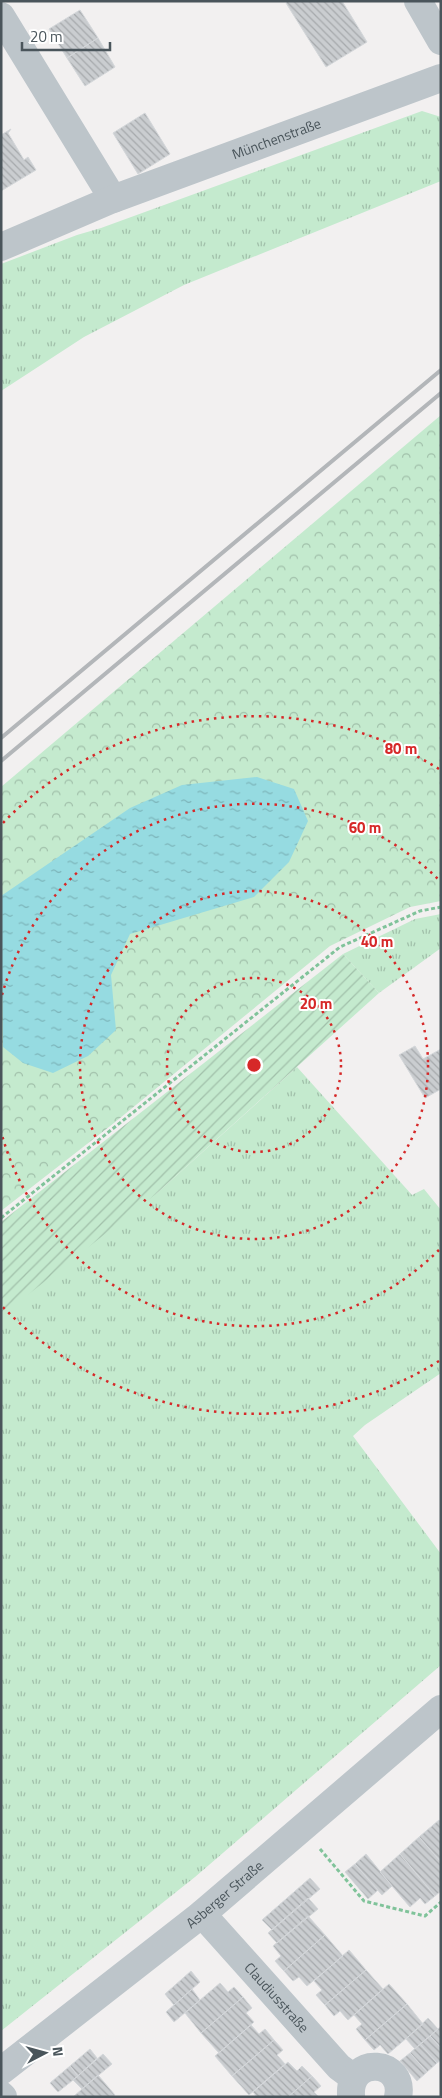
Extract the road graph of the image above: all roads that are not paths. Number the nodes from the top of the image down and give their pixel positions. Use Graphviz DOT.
graph roads {
  1 [pos="429,9"];
  2 [pos="1,16"];
  3 [pos="441,41"];
  4 [pos="441,78"];
  5 [pos="113,199"];
  6 [pos="1,248"];
  7 [pos="441,1709"];
  8 [pos="202,1914"];
  9 [pos="1,2071"];
  10 [pos="353,2088"];
  11 [pos="398,2097"];
  1 -- 3 [label="street"];
  2 -- 5 [label="street"];
  4 -- 5 [label="street, Münchenstraße"];
  5 -- 6 [label="street, Münchenstraße"];
  7 -- 8 [label="street, Asberger Straße"];
  8 -- 9 [label="street, Asberger Straße"];
  8 -- 10 [label="street, Claudiusstraße"];
  10 -- 11 [label="street, Claudiusstraße"];
}
